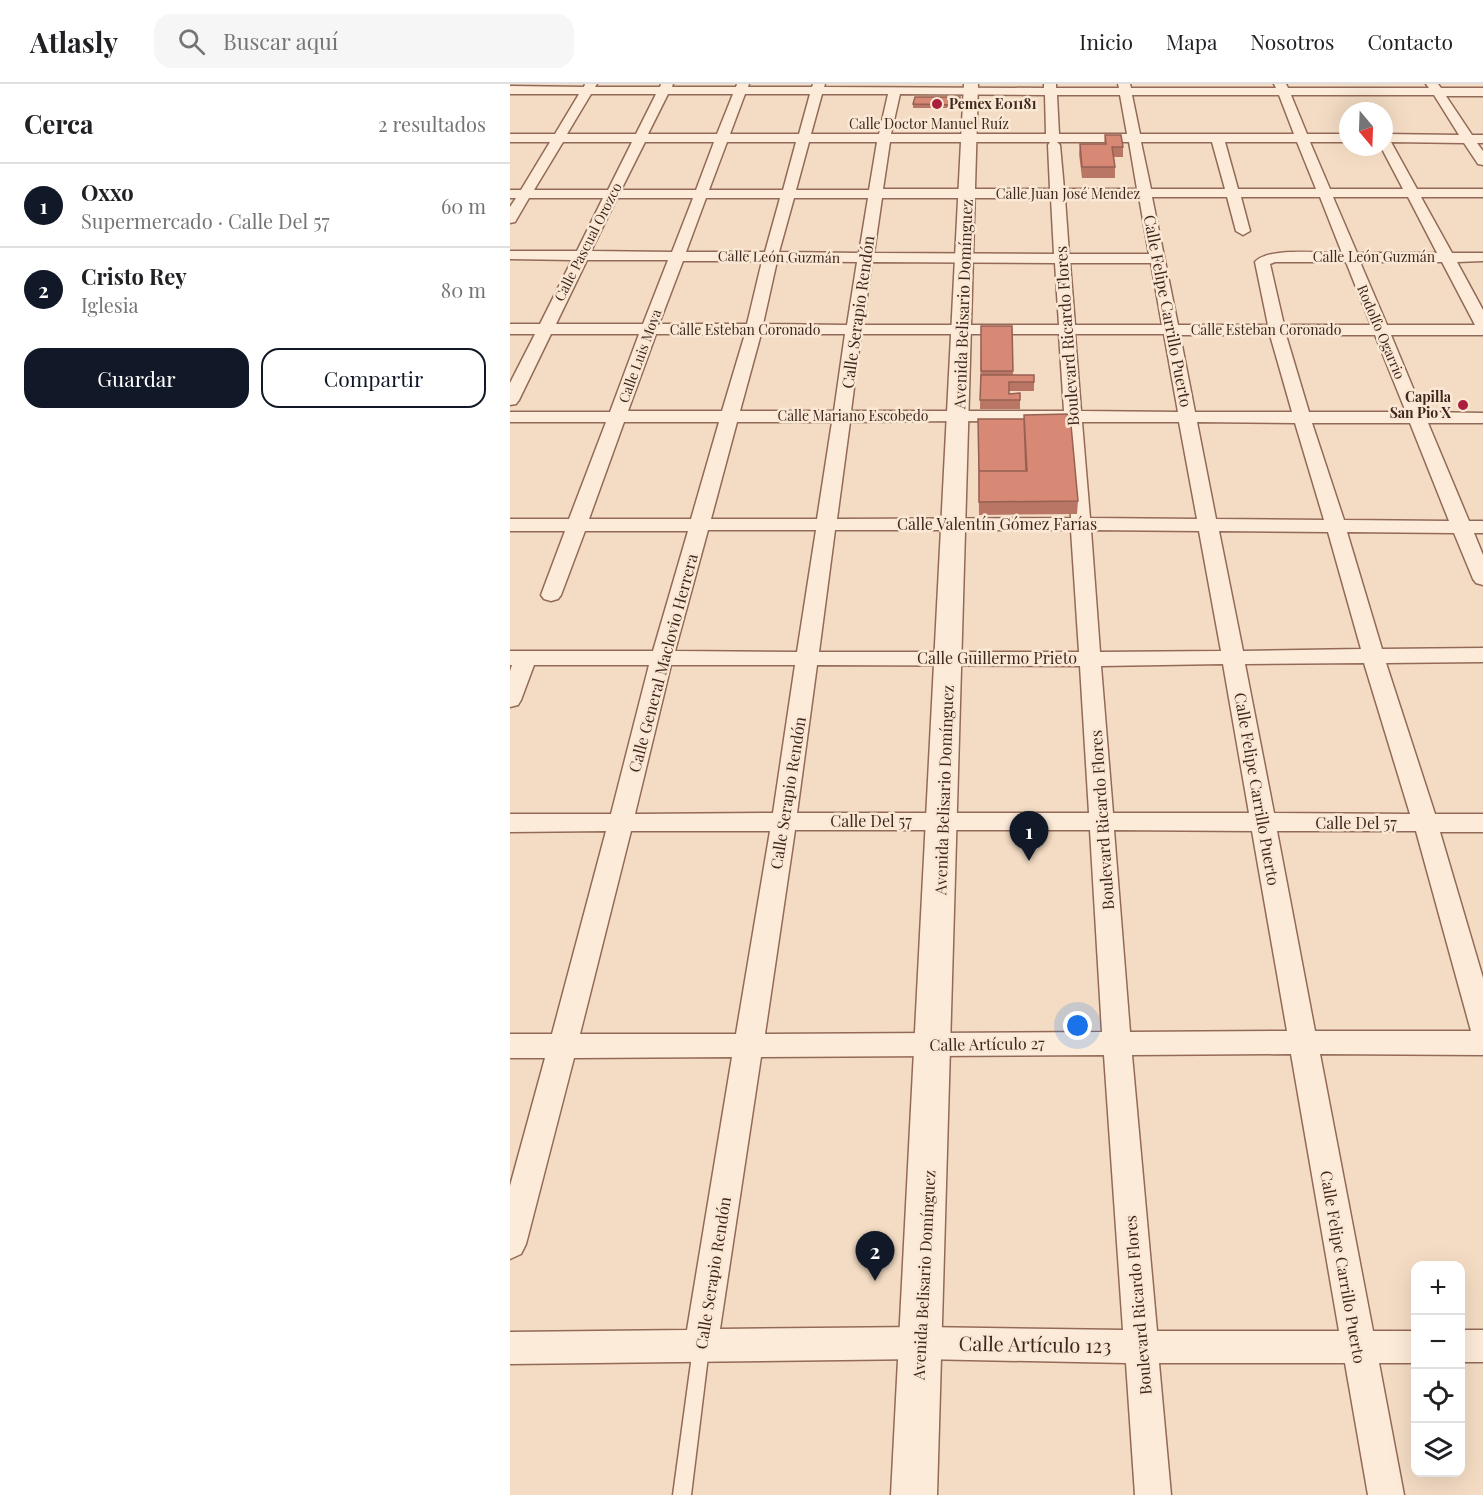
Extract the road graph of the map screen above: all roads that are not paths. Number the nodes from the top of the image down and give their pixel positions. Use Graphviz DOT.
graph roads {
  1 [pos="511,87"];
  2 [pos="590,87"];
  3 [pos="665,88"];
  4 [pos="742,88"];
  5 [pos="818,88"];
  6 [pos="971,88"];
  7 [pos="1051,88"];
  8 [pos="1125,88"];
  9 [pos="1202,88"];
  10 [pos="1282,88"];
  11 [pos="1435,88"];
  12 [pos="895,92"];
  13 [pos="1359,92"];
  14 [pos="1483,92"];
  15 [pos="510,138"];
  16 [pos="560,138"];
  17 [pos="639,138"];
  18 [pos="1302,138"];
  19 [pos="1339,138"];
  20 [pos="721,139"];
  21 [pos="805,139"];
  22 [pos="884,139"];
  23 [pos="968,139"];
  24 [pos="1135,139"];
  25 [pos="1218,139"];
  26 [pos="1393,139"];
  27 [pos="1468,139"];
  28 [pos="1483,139"];
  29 [pos="1054,142"];
  30 [pos="1393,156"];
  31 [pos="1483,161"];
  32 [pos="702,192"];
  33 [pos="790,192"];
  34 [pos="614,193"];
  35 [pos="876,193"];
  36 [pos="1483,193"];
  37 [pos="510,194"];
  38 [pos="526,194"];
  39 [pos="966,194"];
  40 [pos="1057,194"];
  41 [pos="1145,194"];
  42 [pos="1233,194"];
  43 [pos="1324,194"];
  44 [pos="1414,194"];
  45 [pos="510,219"];
  46 [pos="1243,231"];
  47 [pos="510,255"];
  48 [pos="583,255"];
  49 [pos="678,256"];
  50 [pos="771,256"];
  51 [pos="1350,257"];
  52 [pos="1448,257"];
  53 [pos="1483,257"];
  54 [pos="866,258"];
  55 [pos="963,258"];
  56 [pos="1062,259"];
  57 [pos="1157,259"];
  58 [pos="1483,325"];
  59 [pos="510,329"];
  60 [pos="544,329"];
  61 [pos="1067,329"];
  62 [pos="649,330"];
  63 [pos="754,330"];
  64 [pos="854,330"];
  65 [pos="960,330"];
  66 [pos="1172,330"];
  67 [pos="1277,330"];
  68 [pos="1379,330"];
  69 [pos="1483,330"];
  70 [pos="510,400"];
  71 [pos="843,416"];
  72 [pos="959,416"];
  73 [pos="510,417"];
  74 [pos="617,417"];
  75 [pos="729,417"];
  76 [pos="1072,417"];
  77 [pos="1188,417"];
  78 [pos="1302,418"];
  79 [pos="1418,418"];
  80 [pos="1483,418"];
  81 [pos="953,524"];
  82 [pos="1082,524"];
  83 [pos="510,525"];
  84 [pos="576,525"];
  85 [pos="700,525"];
  86 [pos="828,525"];
  87 [pos="1206,525"];
  88 [pos="1336,525"];
  89 [pos="1461,527"];
  90 [pos="1483,527"];
  91 [pos="1483,579"];
  92 [pos="551,595"];
  93 [pos="1372,655"];
  94 [pos="1483,656"];
  95 [pos="948,657"];
  96 [pos="1233,657"];
  97 [pos="518,658"];
  98 [pos="662,658"];
  99 [pos="808,659"];
  100 [pos="1090,659"];
  101 [pos="510,700"];
  102 [pos="943,821"];
  103 [pos="622,822"];
  104 [pos="784,822"];
  105 [pos="1102,822"];
  106 [pos="1263,822"];
  107 [pos="510,823"];
  108 [pos="1483,823"];
  109 [pos="1426,824"];
  110 [pos="1483,1027"];
  111 [pos="1302,1042"];
  112 [pos="1117,1043"];
  113 [pos="1483,1043"];
  114 [pos="934,1045"];
  115 [pos="510,1046"];
  116 [pos="563,1046"];
  117 [pos="748,1047"];
  118 [pos="510,1244"];
  119 [pos="921,1343"];
  120 [pos="1465,1346"];
  121 [pos="1483,1346"];
  122 [pos="701,1347"];
  123 [pos="1142,1347"];
  124 [pos="1358,1347"];
  125 [pos="1411,1347"];
  126 [pos="510,1348"];
  127 [pos="682,1495"];
  128 [pos="914,1495"];
  129 [pos="1153,1495"];
  130 [pos="1386,1495"];
  1 -- 2 [label="street"];
  2 -- 3 [label="street"];
  2 -- 16 [label="street"];
  3 -- 4 [label="street"];
  3 -- 17 [label="street, Calle Pascual Orozco"];
  4 -- 5 [label="street"];
  4 -- 20 [label="street, Calle Luis Moya"];
  5 -- 12 [label="street"];
  5 -- 21 [label="street, Calle General Maclovio Herrera"];
  6 -- 7 [label="street"];
  6 -- 12 [label="street"];
  6 -- 23 [label="street, Avenida Belisario Domínguez"];
  7 -- 8 [label="street"];
  7 -- 29 [label="street, Boulevard Ricardo Flores"];
  8 -- 9 [label="street"];
  8 -- 24 [label="street, Calle Felipe Carrillo Puerto"];
  9 -- 10 [label="street"];
  10 -- 13 [label="street"];
  10 -- 18 [label="street, Rodolfo Ogarrio"];
  11 -- 13 [label="street"];
  11 -- 14 [label="street"];
  11 -- 27 [label="street"];
  12 -- 22 [label="street, Calle Serapio Rendón"];
  15 -- 16 [label="street, Calle Doctor Manuel Ruíz"];
  16 -- 17 [label="street, Calle Doctor Manuel Ruíz"];
  16 -- 38 [label="street"];
  17 -- 20 [label="street, Calle Doctor Manuel Ruíz"];
  17 -- 34 [label="street, Calle Pascual Orozco"];
  18 -- 19 [label="street, Calle Doctor Manuel Ruíz"];
  18 -- 25 [label="street, Calle Doctor Manuel Ruíz"];
  18 -- 43 [label="street, Rodolfo Ogarrio"];
  20 -- 21 [label="street, Calle Doctor Manuel Ruíz"];
  20 -- 32 [label="street, Calle Luis Moya"];
  21 -- 22 [label="street, Calle Doctor Manuel Ruíz"];
  21 -- 33 [label="street, Calle General Maclovio Herrera"];
  22 -- 23 [label="street, Calle Doctor Manuel Ruíz"];
  22 -- 35 [label="street, Calle Serapio Rendón"];
  23 -- 29 [label="street, Calle Doctor Manuel Ruíz"];
  23 -- 39 [label="street, Avenida Belisario Domínguez"];
  24 -- 25 [label="street, Calle Doctor Manuel Ruíz"];
  24 -- 29 [label="street, Calle Doctor Manuel Ruíz"];
  24 -- 41 [label="street, Calle Felipe Carrillo Puerto"];
  25 -- 42 [label="street"];
  26 -- 27 [label="street"];
  27 -- 28 [label="street"];
  27 -- 31 [label="street"];
  29 -- 40 [label="street, Boulevard Ricardo Flores"];
  30 -- 44 [label="street"];
  32 -- 33 [label="street, Calle Juan José Mendez"];
  32 -- 34 [label="street, Calle Juan José Mendez"];
  32 -- 49 [label="street, Calle Luis Moya"];
  33 -- 35 [label="street, Calle Juan José Mendez"];
  33 -- 50 [label="street, Calle General Maclovio Herrera"];
  34 -- 38 [label="street, Calle Juan José Mendez"];
  34 -- 48 [label="street, Calle Pascual Orozco"];
  35 -- 39 [label="street, Calle Juan José Mendez"];
  35 -- 54 [label="street, Calle Serapio Rendón"];
  36 -- 44 [label="street, Calle Juan José Mendez"];
  37 -- 38 [label="street, Calle Juan José Mendez"];
  38 -- 45 [label="street"];
  39 -- 40 [label="street, Calle Juan José Mendez"];
  39 -- 55 [label="street, Avenida Belisario Domínguez"];
  40 -- 41 [label="street, Calle Juan José Mendez"];
  40 -- 56 [label="street, Boulevard Ricardo Flores"];
  41 -- 42 [label="street, Calle Juan José Mendez"];
  41 -- 57 [label="street, Calle Felipe Carrillo Puerto"];
  42 -- 43 [label="street, Calle Juan José Mendez"];
  42 -- 46 [label="street"];
  43 -- 44 [label="street, Calle Juan José Mendez"];
  43 -- 51 [label="street, Rodolfo Ogarrio"];
  44 -- 52 [label="street"];
  47 -- 48 [label="street, Calle León Guzmán"];
  48 -- 49 [label="street, Calle León Guzmán"];
  48 -- 60 [label="street, Calle Pascual Orozco"];
  49 -- 50 [label="street, Calle León Guzmán"];
  49 -- 62 [label="street, Calle Luis Moya"];
  50 -- 54 [label="street, Calle León Guzmán"];
  50 -- 63 [label="street, Calle General Maclovio Herrera"];
  51 -- 52 [label="street, Calle León Guzmán"];
  51 -- 67 [label="street, Calle León Guzmán"];
  51 -- 68 [label="street, Rodolfo Ogarrio"];
  52 -- 53 [label="street, Calle León Guzmán"];
  52 -- 58 [label="street"];
  54 -- 55 [label="street, Calle León Guzmán"];
  54 -- 64 [label="street, Calle Serapio Rendón"];
  55 -- 56 [label="street, Calle León Guzmán"];
  55 -- 65 [label="street, Avenida Belisario Domínguez"];
  56 -- 57 [label="street, Calle León Guzmán"];
  56 -- 61 [label="street, Boulevard Ricardo Flores"];
  57 -- 66 [label="street, Calle Felipe Carrillo Puerto"];
  59 -- 60 [label="street, Calle Esteban Coronado"];
  60 -- 62 [label="street, Calle Esteban Coronado"];
  60 -- 70 [label="street, Calle Pascual Orozco"];
  61 -- 65 [label="street, Calle Esteban Coronado"];
  61 -- 66 [label="street, Calle Esteban Coronado"];
  61 -- 76 [label="street, Boulevard Ricardo Flores"];
  62 -- 63 [label="street, Calle Esteban Coronado"];
  62 -- 74 [label="street, Calle Luis Moya"];
  63 -- 64 [label="street, Calle Esteban Coronado"];
  63 -- 75 [label="street, Calle General Maclovio Herrera"];
  64 -- 65 [label="street, Calle Esteban Coronado"];
  64 -- 71 [label="street, Calle Serapio Rendón"];
  65 -- 72 [label="street, Avenida Belisario Domínguez"];
  66 -- 67 [label="street, Calle Esteban Coronado"];
  66 -- 77 [label="street, Calle Felipe Carrillo Puerto"];
  67 -- 68 [label="street, Calle Esteban Coronado"];
  67 -- 78 [label="street"];
  68 -- 69 [label="street, Calle Esteban Coronado"];
  68 -- 79 [label="street, Rodolfo Ogarrio"];
  71 -- 72 [label="street, Calle Mariano Escobedo"];
  71 -- 75 [label="street, Calle Mariano Escobedo"];
  71 -- 86 [label="street, Calle Serapio Rendón"];
  72 -- 76 [label="street, Calle Mariano Escobedo"];
  72 -- 81 [label="street, Avenida Belisario Domínguez"];
  73 -- 74 [label="street, Calle Mariano Escobedo"];
  74 -- 75 [label="street, Calle Mariano Escobedo"];
  74 -- 84 [label="street, Calle Luis Moya"];
  75 -- 85 [label="street, Calle General Maclovio Herrera"];
  76 -- 77 [label="street, Calle Mariano Escobedo"];
  76 -- 82 [label="street, Boulevard Ricardo Flores"];
  77 -- 78 [label="street, Calle Mariano Escobedo"];
  77 -- 87 [label="street, Calle Felipe Carrillo Puerto"];
  78 -- 79 [label="street, Calle Mariano Escobedo"];
  78 -- 88 [label="street"];
  79 -- 80 [label="street, Calle Mariano Escobedo"];
  79 -- 89 [label="street, Rodolfo Ogarrio"];
  81 -- 82 [label="street, Calle Valentín Gómez Farías"];
  81 -- 86 [label="street, Calle Valentín Gómez Farías"];
  81 -- 95 [label="street, Avenida Belisario Domínguez"];
  82 -- 87 [label="street, Calle Valentín Gómez Farías"];
  82 -- 100 [label="street, Boulevard Ricardo Flores"];
  83 -- 84 [label="street, Calle Valentín Gómez Farías"];
  84 -- 85 [label="street, Calle Valentín Gómez Farías"];
  84 -- 92 [label="street, Calle Luis Moya"];
  85 -- 86 [label="street, Calle Valentín Gómez Farías"];
  85 -- 98 [label="street, Calle General Maclovio Herrera"];
  86 -- 99 [label="street, Calle Serapio Rendón"];
  87 -- 88 [label="street, Calle Valentín Gómez Farías"];
  87 -- 96 [label="street, Calle Felipe Carrillo Puerto"];
  88 -- 89 [label="street, Calle Valentín Gómez Farías"];
  88 -- 93 [label="street"];
  89 -- 90 [label="street, Calle Valentín Gómez Farías"];
  89 -- 91 [label="street, Rodolfo Ogarrio"];
  93 -- 94 [label="street, Calle Guillermo Prieto"];
  93 -- 96 [label="street, Calle Guillermo Prieto"];
  93 -- 109 [label="street"];
  95 -- 99 [label="street, Calle Guillermo Prieto"];
  95 -- 100 [label="street, Calle Guillermo Prieto"];
  95 -- 102 [label="street, Avenida Belisario Domínguez"];
  96 -- 100 [label="street, Calle Guillermo Prieto"];
  96 -- 106 [label="street, Calle Felipe Carrillo Puerto"];
  97 -- 98 [label="street, Calle Guillermo Prieto"];
  97 -- 101 [label="street"];
  98 -- 99 [label="street, Calle Guillermo Prieto"];
  98 -- 103 [label="street, Calle General Maclovio Herrera"];
  99 -- 104 [label="street, Calle Serapio Rendón"];
  100 -- 105 [label="street, Boulevard Ricardo Flores"];
  102 -- 104 [label="street, Calle Del 57"];
  102 -- 105 [label="street, Calle Del 57"];
  102 -- 114 [label="street, Avenida Belisario Domínguez"];
  103 -- 104 [label="street, Calle Del 57"];
  103 -- 107 [label="street, Calle Del 57"];
  103 -- 116 [label="street, Calle General Maclovio Herrera"];
  104 -- 117 [label="street, Calle Serapio Rendón"];
  105 -- 106 [label="street, Calle Del 57"];
  105 -- 112 [label="street, Boulevard Ricardo Flores"];
  106 -- 109 [label="street, Calle Del 57"];
  106 -- 111 [label="street, Calle Felipe Carrillo Puerto"];
  108 -- 109 [label="street, Calle Del 57"];
  109 -- 110 [label="street"];
  111 -- 112 [label="street, Calle Artículo 27"];
  111 -- 113 [label="street, Calle Artículo 27"];
  111 -- 124 [label="street, Calle Felipe Carrillo Puerto"];
  112 -- 114 [label="street, Calle Artículo 27"];
  112 -- 123 [label="street, Boulevard Ricardo Flores"];
  114 -- 117 [label="street, Calle Artículo 27"];
  114 -- 119 [label="street, Avenida Belisario Domínguez"];
  115 -- 116 [label="street, Calle Artículo 27"];
  116 -- 117 [label="street, Calle Artículo 27"];
  116 -- 118 [label="street, Calle General Maclovio Herrera"];
  117 -- 122 [label="street, Calle Serapio Rendón"];
  119 -- 122 [label="street, Calle Artículo 123"];
  119 -- 123 [label="street, Calle Artículo 123"];
  119 -- 128 [label="street, Avenida Belisario Domínguez"];
  120 -- 121 [label="street"];
  122 -- 126 [label="street, Calle Artículo 123"];
  122 -- 127 [label="lane, Calle Serapio Rendón"];
  123 -- 124 [label="street, Calle Artículo 123"];
  123 -- 129 [label="street, Boulevard Ricardo Flores"];
  124 -- 125 [label="street, Calle Artículo 123"];
  124 -- 130 [label="street, Calle Felipe Carrillo Puerto"];
}
